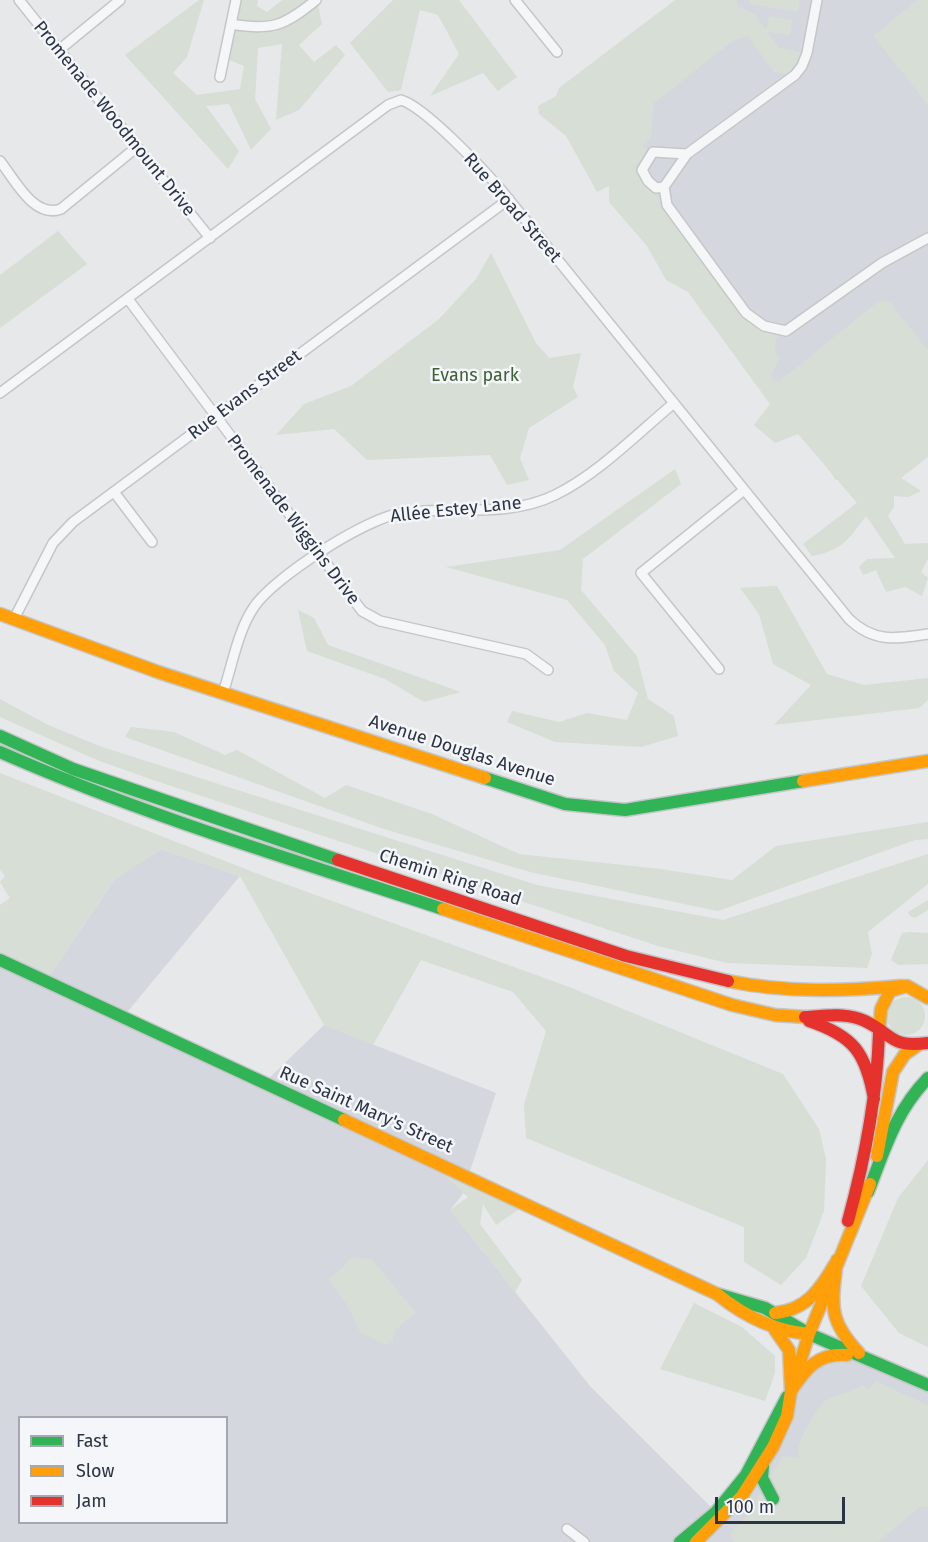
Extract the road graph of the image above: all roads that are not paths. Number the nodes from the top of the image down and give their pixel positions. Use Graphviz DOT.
graph roads {
  1 [pos="19,0"];
  2 [pos="120,0"];
  3 [pos="236,0"];
  4 [pos="316,0"];
  5 [pos="528,0"];
  6 [pos="817,0"];
  7 [pos="518,3"];
  8 [pos="231,24"];
  9 [pos="59,50"];
  10 [pos="557,51"];
  11 [pos="220,77"];
  12 [pos="137,147"];
  13 [pos="687,154"];
  14 [pos="0,161"];
  15 [pos="664,187"];
  16 [pos="509,199"];
  17 [pos="210,238"];
  18 [pos="928,238"];
  19 [pos="128,299"];
  20 [pos="0,393"];
  21 [pos="674,403"];
  22 [pos="216,416"];
  23 [pos="744,490"];
  24 [pos="114,492"];
  25 [pos="152,542"];
  26 [pos="318,555"];
  27 [pos="0,614"];
  28 [pos="14,619"];
  29 [pos="928,634"];
  30 [pos="719,669"];
  31 [pos="548,670"];
  32 [pos="223,693"];
  33 [pos="0,736"];
  34 [pos="0,752"];
  35 [pos="928,761"];
  36 [pos="0,960"];
  37 [pos="902,986"];
  38 [pos="925,994"];
  39 [pos="793,1017"];
  40 [pos="879,1033"];
  41 [pos="928,1034"];
  42 [pos="923,1044"];
  43 [pos="928,1078"];
  44 [pos="874,1099"];
  45 [pos="868,1192"];
  46 [pos="837,1260"];
  47 [pos="769,1318"];
  48 [pos="809,1334"];
  49 [pos="863,1357"];
  50 [pos="928,1384"];
  51 [pos="791,1390"];
  52 [pos="763,1466"];
  53 [pos="742,1496"];
  54 [pos="567,1529"];
  55 [pos="585,1542"];
  56 [pos="680,1542"];
  57 [pos="696,1542"];
  1 -- 9 [label="street, Promenade Woodmount Drive"];
  2 -- 9 [label="street"];
  3 -- 8 [label="street"];
  4 -- 8 [label="street"];
  5 -- 7 [label="street"];
  6 -- 13 [label="street"];
  7 -- 10 [label="street"];
  8 -- 11 [label="street"];
  9 -- 12 [label="street, Promenade Woodmount Drive"];
  12 -- 14 [label="street"];
  12 -- 17 [label="street, Promenade Woodmount Drive"];
  13 -- 15 [label="street"];
  13 -- 15 [label="street"];
  15 -- 18 [label="street"];
  16 -- 17 [label="street, Rue Broad Street"];
  16 -- 21 [label="street, Rue Broad Street"];
  16 -- 22 [label="street, Rue Evans Street"];
  17 -- 19 [label="street, Rue Broad Street"];
  19 -- 20 [label="street, Rue Broad Street"];
  19 -- 22 [label="street, Promenade Wiggins Drive"];
  21 -- 23 [label="street, Rue Broad Street"];
  21 -- 26 [label="street, Allée Estey Lane"];
  22 -- 24 [label="street, Rue Evans Street"];
  22 -- 26 [label="street, Promenade Wiggins Drive"];
  23 -- 29 [label="street, Rue Broad Street"];
  23 -- 30 [label="street"];
  24 -- 25 [label="street"];
  24 -- 28 [label="street, Rue Evans Street"];
  26 -- 31 [label="street, Promenade Wiggins Drive"];
  26 -- 32 [label="street, Allée Estey Lane"];
  27 -- 28 [label="main road, Avenue Douglas Avenue"];
  28 -- 32 [label="main road, Avenue Douglas Avenue"];
  32 -- 35 [label="main road, Avenue Douglas Avenue"];
  33 -- 37 [label="main road, Chemin Ring Road"];
  34 -- 39 [label="main road, Chemin Ring Road"];
  36 -- 47 [label="main road, Rue Saint Mary's Street"];
  37 -- 38 [label="main road"];
  37 -- 40 [label="main road"];
  39 -- 40 [label="main road, Chemin Ring Road"];
  39 -- 44 [label="main road"];
  40 -- 42 [label="main road, Chemin Ring Road"];
  40 -- 44 [label="main road"];
  41 -- 42 [label="main road"];
  42 -- 45 [label="main road"];
  43 -- 45 [label="main road"];
  44 -- 46 [label="main road"];
  45 -- 46 [label="main road"];
  46 -- 47 [label="main road"];
  46 -- 48 [label="main road"];
  46 -- 49 [label="main road"];
  47 -- 48 [label="main road, Rue Saint Mary's Street"];
  47 -- 51 [label="main road"];
  48 -- 49 [label="main road, Rue Saint Mary's Street"];
  48 -- 51 [label="main road"];
  49 -- 50 [label="main road, Rue Saint Mary's Street"];
  49 -- 51 [label="main road"];
  51 -- 52 [label="main road"];
  51 -- 56 [label="main road"];
  52 -- 53 [label="main road"];
  52 -- 53 [label="main road"];
  53 -- 57 [label="main road"];
  54 -- 55 [label="street"];
}
